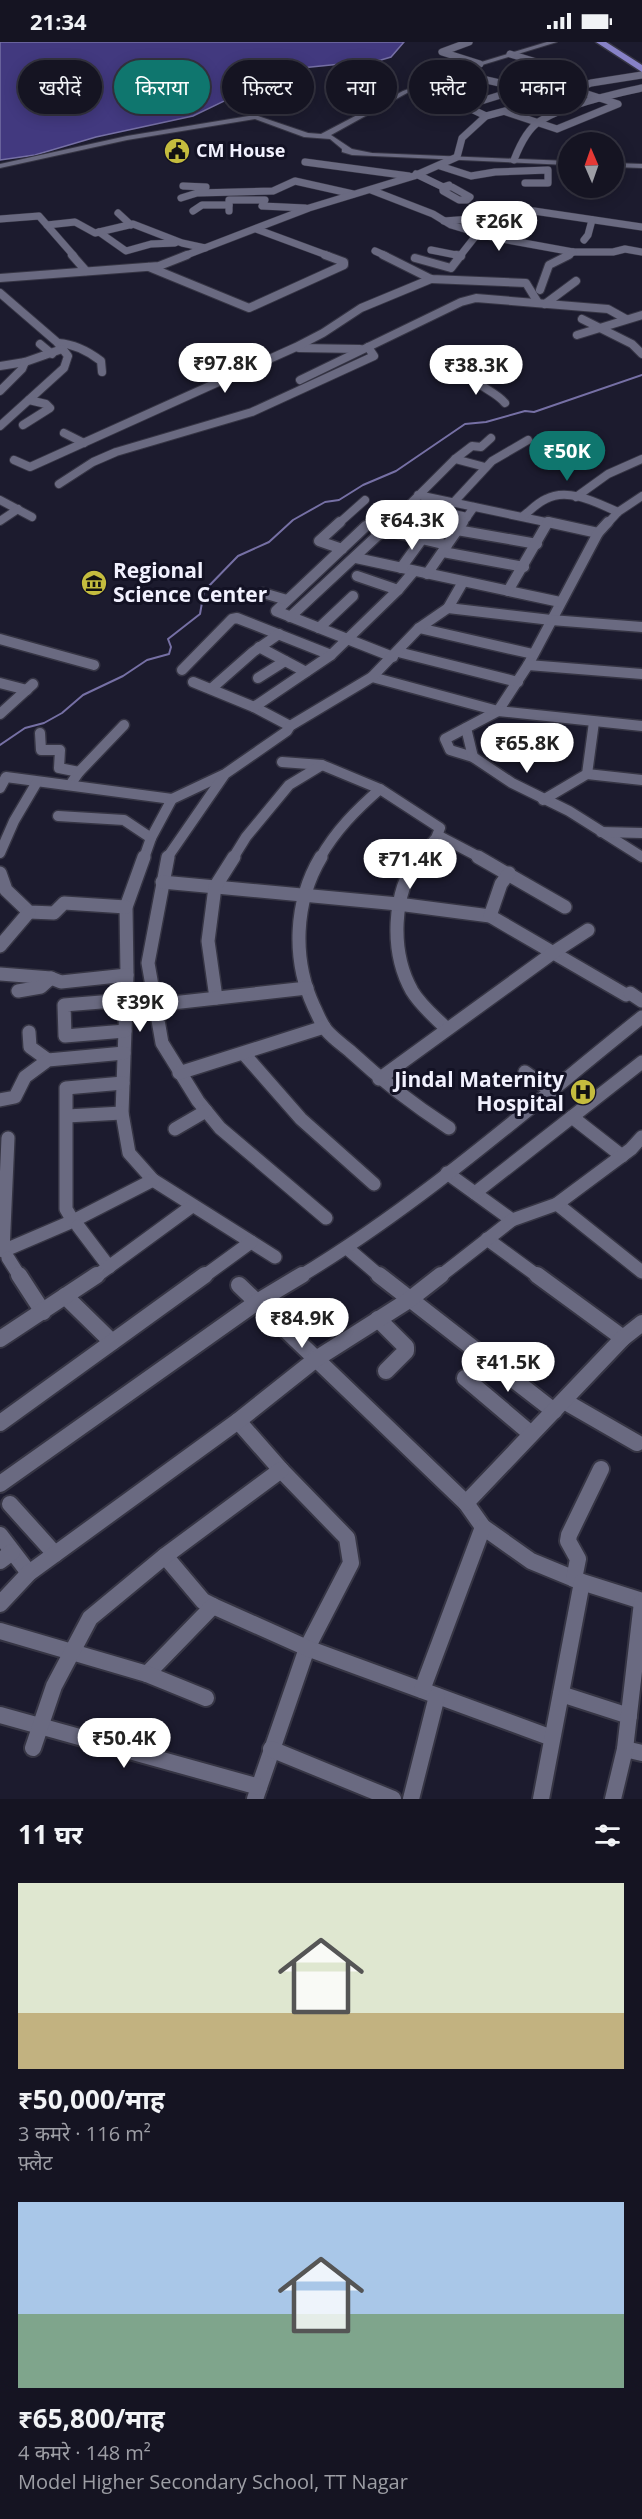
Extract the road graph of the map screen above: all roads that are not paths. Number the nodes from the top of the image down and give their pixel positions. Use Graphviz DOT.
graph roads {
  1 [pos="469,42"];
  2 [pos="554,42"];
  3 [pos="600,42"];
  4 [pos="613,42"];
  5 [pos="510,54"];
  6 [pos="467,60"];
  7 [pos="530,60"];
  8 [pos="487,62"];
  9 [pos="642,62"];
  10 [pos="642,69"];
  11 [pos="642,75"];
  12 [pos="587,82"];
  13 [pos="591,82"];
  14 [pos="587,84"];
  15 [pos="642,88"];
  16 [pos="409,91"];
  17 [pos="587,93"];
  18 [pos="598,97"];
  19 [pos="499,113"];
  20 [pos="482,114"];
  21 [pos="512,114"];
  22 [pos="486,116"];
  23 [pos="538,122"];
  24 [pos="323,136"];
  25 [pos="457,157"];
  26 [pos="514,160"];
  27 [pos="305,162"];
  28 [pos="558,162"];
  29 [pos="624,165"];
  30 [pos="0,166"];
  31 [pos="440,166"];
  32 [pos="642,166"];
  33 [pos="415,176"];
  34 [pos="458,182"];
  35 [pos="525,183"];
  36 [pos="183,186"];
  37 [pos="284,186"];
  38 [pos="223,187"];
  39 [pos="197,190"];
  40 [pos="371,190"];
  41 [pos="358,194"];
  42 [pos="181,198"];
  43 [pos="265,200"];
  44 [pos="309,208"];
  45 [pos="193,211"];
  46 [pos="118,213"];
  47 [pos="613,216"];
  48 [pos="0,219"];
  49 [pos="487,220"];
  50 [pos="592,220"];
  51 [pos="442,221"];
  52 [pos="47,225"];
  53 [pos="130,225"];
  54 [pos="520,225"];
  55 [pos="642,226"];
  56 [pos="256,229"];
  57 [pos="99,232"];
  58 [pos="478,233"];
  59 [pos="506,240"];
  60 [pos="584,240"];
  61 [pos="182,243"];
  62 [pos="206,249"];
  63 [pos="431,250"];
  64 [pos="501,250"];
  65 [pos="375,251"];
  66 [pos="573,252"];
  67 [pos="642,252"];
  68 [pos="461,256"];
  69 [pos="415,258"];
  70 [pos="149,267"];
  71 [pos="86,271"];
  72 [pos="4,278"];
  73 [pos="431,279"];
  74 [pos="576,280"];
  75 [pos="0,284"];
  76 [pos="540,290"];
  77 [pos="0,293"];
  78 [pos="547,302"];
  79 [pos="538,305"];
  80 [pos="598,313"];
  81 [pos="642,315"];
  82 [pos="626,319"];
  83 [pos="582,320"];
  84 [pos="598,327"];
  85 [pos="577,335"];
  86 [pos="40,345"];
  87 [pos="60,346"];
  88 [pos="296,347"];
  89 [pos="366,348"];
  90 [pos="9,353"];
  91 [pos="52,354"];
  92 [pos="642,354"];
  93 [pos="21,362"];
  94 [pos="0,366"];
  95 [pos="464,368"];
  96 [pos="102,372"];
  97 [pos="300,380"];
  98 [pos="0,391"];
  99 [pos="29,400"];
  100 [pos="505,403"];
  101 [pos="269,405"];
  102 [pos="291,405"];
  103 [pos="44,412"];
  104 [pos="276,412"];
  105 [pos="55,416"];
  106 [pos="232,417"];
  107 [pos="23,425"];
  108 [pos="0,426"];
  109 [pos="228,429"];
  110 [pos="64,433"];
  111 [pos="166,436"];
  112 [pos="491,438"];
  113 [pos="528,440"];
  114 [pos="84,443"];
  115 [pos="163,448"];
  116 [pos="79,457"];
  117 [pos="455,459"];
  118 [pos="642,459"];
  119 [pos="14,460"];
  120 [pos="485,467"];
  121 [pos="59,484"];
  122 [pos="418,495"];
  123 [pos="642,496"];
  124 [pos="576,497"];
  125 [pos="0,500"];
  126 [pos="365,500"];
  127 [pos="453,503"];
  128 [pos="410,504"];
  129 [pos="474,507"];
  130 [pos="18,509"];
  131 [pos="618,512"];
  132 [pos="523,516"];
  133 [pos="32,517"];
  134 [pos="467,517"];
  135 [pos="0,521"];
  136 [pos="393,521"];
  137 [pos="548,522"];
  138 [pos="366,526"];
  139 [pos="384,530"];
  140 [pos="455,532"];
  141 [pos="598,533"];
  142 [pos="422,539"];
  143 [pos="537,544"];
  144 [pos="445,549"];
  145 [pos="341,550"];
  146 [pos="357,557"];
  147 [pos="524,567"];
  148 [pos="401,568"];
  149 [pos="414,571"];
  150 [pos="427,574"];
  151 [pos="357,576"];
  152 [pos="463,582"];
  153 [pos="398,590"];
  154 [pos="508,591"];
  155 [pos="263,593"];
  156 [pos="353,596"];
  157 [pos="287,600"];
  158 [pos="560,602"];
  159 [pos="448,608"];
  160 [pos="290,617"];
  161 [pos="551,620"];
  162 [pos="642,627"];
  163 [pos="319,628"];
  164 [pos="419,628"];
  165 [pos="279,634"];
  166 [pos="350,639"];
  167 [pos="3,643"];
  168 [pos="259,647"];
  169 [pos="395,654"];
  170 [pos="533,654"];
  171 [pos="331,655"];
  172 [pos="285,661"];
  173 [pos="94,665"];
  174 [pos="528,665"];
  175 [pos="182,670"];
  176 [pos="306,672"];
  177 [pos="642,674"];
  178 [pos="372,677"];
  179 [pos="258,678"];
  180 [pos="0,682"];
  181 [pos="193,682"];
  182 [pos="518,682"];
  183 [pos="211,689"];
  184 [pos="254,707"];
  185 [pos="498,711"];
  186 [pos="0,714"];
  187 [pos="594,722"];
  188 [pos="124,725"];
  189 [pos="290,726"];
  190 [pos="642,726"];
  191 [pos="466,728"];
  192 [pos="40,733"];
  193 [pos="473,757"];
  194 [pos="282,762"];
  195 [pos="322,765"];
  196 [pos="79,772"];
  197 [pos="225,774"];
  198 [pos="587,774"];
  199 [pos="642,780"];
  200 [pos="37,782"];
  201 [pos="70,785"];
  202 [pos="0,788"];
  203 [pos="380,789"];
  204 [pos="172,799"];
  205 [pos="543,800"];
  206 [pos="58,816"];
  207 [pos="601,832"];
  208 [pos="642,833"];
  209 [pos="439,836"];
  210 [pos="151,838"];
  211 [pos="0,853"];
  212 [pos="642,857"];
  213 [pos="0,873"];
  214 [pos="509,873"];
  215 [pos="162,882"];
  216 [pos="215,887"];
  217 [pos="303,894"];
  218 [pos="398,904"];
  219 [pos="126,907"];
  220 [pos="565,907"];
  221 [pos="29,912"];
  222 [pos="490,916"];
  223 [pos="588,930"];
  224 [pos="0,946"];
  225 [pos="554,952"];
  226 [pos="0,974"];
  227 [pos="127,975"];
  228 [pos="51,978"];
  229 [pos="307,988"];
  230 [pos="18,991"];
  231 [pos="216,998"];
  232 [pos="126,1000"];
  233 [pos="642,1001"];
  234 [pos="154,1005"];
  235 [pos="642,1017"];
  236 [pos="324,1027"];
  237 [pos="447,1029"];
  238 [pos="125,1031"];
  239 [pos="29,1032"];
  240 [pos="124,1053"];
  241 [pos="244,1054"];
  242 [pos="48,1060"];
  243 [pos="642,1062"];
  244 [pos="525,1072"];
  245 [pos="179,1073"];
  246 [pos="379,1079"];
  247 [pos="123,1083"];
  248 [pos="550,1090"];
  249 [pos="0,1100"];
  250 [pos="206,1111"];
  251 [pos="122,1113"];
  252 [pos="67,1116"];
  253 [pos="572,1117"];
  254 [pos="449,1128"];
  255 [pos="175,1129"];
  256 [pos="642,1137"];
  257 [pos="8,1138"];
  258 [pos="622,1156"];
  259 [pos="447,1173"];
  260 [pos="153,1180"];
  261 [pos="374,1184"];
  262 [pos="475,1192"];
  263 [pos="557,1204"];
  264 [pos="192,1206"];
  265 [pos="326,1218"];
  266 [pos="512,1220"];
  267 [pos="75,1223"];
  268 [pos="487,1239"];
  269 [pos="251,1242"];
  270 [pos="347,1248"];
  271 [pos="275,1257"];
  272 [pos="8,1258"];
  273 [pos="109,1267"];
  274 [pos="642,1272"];
  275 [pos="239,1286"];
  276 [pos="65,1296"];
  277 [pos="409,1300"];
  278 [pos="257,1302"];
  279 [pos="43,1312"];
  280 [pos="378,1319"];
  281 [pos="642,1323"];
  282 [pos="624,1338"];
  283 [pos="0,1339"];
  284 [pos="112,1342"];
  285 [pos="316,1359"];
  286 [pos="386,1371"];
  287 [pos="465,1378"];
  288 [pos="559,1406"];
  289 [pos="238,1421"];
  290 [pos="0,1423"];
  291 [pos="530,1433"];
  292 [pos="637,1443"];
  293 [pos="601,1469"];
  294 [pos="281,1470"];
  295 [pos="0,1484"];
  296 [pos="466,1503"];
  297 [pos="10,1504"];
  298 [pos="483,1527"];
  299 [pos="0,1535"];
  300 [pos="55,1554"];
  301 [pos="6,1556"];
  302 [pos="165,1556"];
  303 [pos="29,1573"];
  304 [pos="578,1581"];
  305 [pos="642,1602"];
  306 [pos="0,1604"];
  307 [pos="213,1606"];
  308 [pos="0,1631"];
  309 [pos="307,1648"];
  310 [pos="70,1652"];
  311 [pos="147,1674"];
  312 [pos="430,1693"];
  313 [pos="561,1694"];
  314 [pos="206,1698"];
  315 [pos="0,1715"];
  316 [pos="629,1716"];
  317 [pos="40,1727"];
  318 [pos="552,1738"];
  319 [pos="33,1748"];
  320 [pos="272,1749"];
  321 [pos="633,1751"];
  322 [pos="257,1793"];
  323 [pos="393,1799"];
  324 [pos="411,1799"];
  325 [pos="541,1799"];
  326 [pos="613,1799"];
  1 -- 6 [label="street"];
  2 -- 5 [label="street"];
  3 -- 10 [label="main road"];
  4 -- 9 [label="main road"];
  5 -- 7 [label="street"];
  5 -- 8 [label="street"];
  11 -- 13 [label="street"];
  12 -- 13 [label="street"];
  13 -- 14 [label="street"];
  15 -- 18 [label="street"];
  16 -- 24 [label="street"];
  17 -- 18 [label="street"];
  18 -- 23 [label="street"];
  18 -- 23 [label="street"];
  19 -- 22 [label="street"];
  20 -- 22 [label="street"];
  21 -- 23 [label="street"];
  22 -- 25 [label="street"];
  23 -- 26 [label="street"];
  24 -- 25 [label="street"];
  24 -- 30 [label="street"];
  25 -- 26 [label="street"];
  25 -- 31 [label="street"];
  26 -- 28 [label="street"];
  27 -- 33 [label="street"];
  29 -- 32 [label="street"];
  31 -- 33 [label="street"];
  31 -- 35 [label="street"];
  33 -- 34 [label="street"];
  33 -- 40 [label="street"];
  36 -- 39 [label="street"];
  37 -- 39 [label="street"];
  37 -- 41 [label="street"];
  37 -- 43 [label="street"];
  38 -- 39 [label="street"];
  39 -- 42 [label="street"];
  40 -- 41 [label="street"];
  40 -- 51 [label="street"];
  41 -- 44 [label="street"];
  43 -- 44 [label="street"];
  43 -- 45 [label="street"];
  44 -- 56 [label="street"];
  46 -- 53 [label="street"];
  47 -- 55 [label="street"];
  48 -- 52 [label="street"];
  49 -- 50 [label="street"];
  49 -- 51 [label="street"];
  49 -- 54 [label="street"];
  50 -- 55 [label="street"];
  50 -- 60 [label="street"];
  51 -- 58 [label="street"];
  52 -- 57 [label="street"];
  52 -- 71 [label="street"];
  53 -- 57 [label="street"];
  53 -- 61 [label="street"];
  56 -- 62 [label="street"];
  56 -- 70 [label="street"];
  57 -- 61 [label="street"];
  58 -- 59 [label="street"];
  58 -- 68 [label="street"];
  59 -- 64 [label="street"];
  59 -- 66 [label="street"];
  61 -- 62 [label="street"];
  62 -- 70 [label="street"];
  63 -- 68 [label="street"];
  65 -- 73 [label="street"];
  66 -- 67 [label="street"];
  66 -- 76 [label="street"];
  68 -- 69 [label="street"];
  70 -- 71 [label="street"];
  71 -- 72 [label="street"];
  72 -- 75 [label="street"];
  73 -- 79 [label="street"];
  73 -- 88 [label="street"];
  74 -- 78 [label="street"];
  77 -- 87 [label="street"];
  78 -- 79 [label="street"];
  78 -- 82 [label="street"];
  79 -- 80 [label="street"];
  79 -- 89 [label="street"];
  81 -- 82 [label="street"];
  82 -- 84 [label="street"];
  83 -- 84 [label="street"];
  84 -- 85 [label="street"];
  84 -- 92 [label="street"];
  86 -- 91 [label="street"];
  87 -- 91 [label="street"];
  87 -- 96 [label="street"];
  87 -- 99 [label="street"];
  88 -- 89 [label="street"];
  88 -- 114 [label="street"];
  89 -- 97 [label="street"];
  89 -- 101 [label="street"];
  90 -- 93 [label="street"];
  91 -- 93 [label="street"];
  93 -- 94 [label="street"];
  93 -- 98 [label="street"];
  95 -- 100 [label="street"];
  99 -- 103 [label="street"];
  99 -- 108 [label="street"];
  101 -- 102 [label="street"];
  101 -- 104 [label="street"];
  101 -- 106 [label="street"];
  103 -- 105 [label="street"];
  103 -- 107 [label="street"];
  106 -- 109 [label="street"];
  106 -- 111 [label="street"];
  110 -- 114 [label="street"];
  111 -- 115 [label="street"];
  111 -- 116 [label="street"];
  112 -- 117 [label="street"];
  113 -- 120 [label="street"];
  114 -- 116 [label="street"];
  116 -- 119 [label="street"];
  116 -- 121 [label="street"];
  117 -- 120 [label="street"];
  117 -- 122 [label="street"];
  118 -- 124 [label="street"];
  120 -- 127 [label="street"];
  122 -- 127 [label="street"];
  122 -- 128 [label="street"];
  123 -- 131 [label="street"];
  124 -- 131 [label="street"];
  124 -- 132 [label="street"];
  125 -- 130 [label="street"];
  126 -- 145 [label="street"];
  127 -- 129 [label="street"];
  128 -- 134 [label="street"];
  128 -- 136 [label="street"];
  129 -- 132 [label="street"];
  129 -- 134 [label="street"];
  130 -- 133 [label="street"];
  130 -- 135 [label="street"];
  131 -- 141 [label="street"];
  132 -- 137 [label="street"];
  134 -- 140 [label="street"];
  136 -- 139 [label="street"];
  136 -- 140 [label="street"];
  137 -- 141 [label="street"];
  137 -- 143 [label="street"];
  138 -- 145 [label="street"];
  139 -- 142 [label="street"];
  139 -- 146 [label="street"];
  140 -- 143 [label="street"];
  140 -- 144 [label="street"];
  141 -- 158 [label="street"];
  142 -- 144 [label="street"];
  142 -- 148 [label="street"];
  143 -- 147 [label="street"];
  144 -- 147 [label="street"];
  144 -- 150 [label="street"];
  145 -- 146 [label="street"];
  145 -- 157 [label="street"];
  146 -- 148 [label="street"];
  146 -- 160 [label="street"];
  147 -- 154 [label="street"];
  148 -- 149 [label="street"];
  149 -- 150 [label="street"];
  149 -- 153 [label="street"];
  150 -- 152 [label="street"];
  151 -- 153 [label="street"];
  152 -- 154 [label="street"];
  152 -- 159 [label="street"];
  153 -- 166 [label="street"];
  154 -- 158 [label="street"];
  155 -- 157 [label="street"];
  156 -- 163 [label="street"];
  157 -- 160 [label="street"];
  158 -- 161 [label="street"];
  159 -- 161 [label="street"];
  159 -- 164 [label="street"];
  160 -- 163 [label="street"];
  161 -- 162 [label="street"];
  161 -- 170 [label="street"];
  163 -- 166 [label="street"];
  164 -- 169 [label="street"];
  164 -- 170 [label="street"];
  165 -- 168 [label="street"];
  165 -- 171 [label="street"];
  165 -- 175 [label="street"];
  166 -- 169 [label="street"];
  166 -- 171 [label="street"];
  167 -- 173 [label="street"];
  168 -- 172 [label="street"];
  168 -- 183 [label="street"];
  169 -- 178 [label="street"];
  169 -- 182 [label="street"];
  170 -- 174 [label="street"];
  171 -- 176 [label="street"];
  172 -- 176 [label="street"];
  172 -- 179 [label="street"];
  174 -- 177 [label="street"];
  174 -- 182 [label="street"];
  176 -- 184 [label="street"];
  178 -- 185 [label="street"];
  178 -- 189 [label="street"];
  180 -- 186 [label="street"];
  181 -- 183 [label="street"];
  182 -- 185 [label="street"];
  183 -- 184 [label="street"];
  184 -- 189 [label="street"];
  185 -- 187 [label="street"];
  185 -- 191 [label="street"];
  187 -- 190 [label="street"];
  187 -- 198 [label="street"];
  188 -- 196 [label="street"];
  189 -- 197 [label="street"];
  191 -- 193 [label="street"];
  191 -- 193 [label="street"];
  192 -- 196 [label="street"];
  193 -- 205 [label="street"];
  194 -- 195 [label="street"];
  195 -- 203 [label="street"];
  195 -- 216 [label="street"];
  196 -- 201 [label="street"];
  197 -- 204 [label="street"];
  197 -- 215 [label="street"];
  198 -- 199 [label="street"];
  198 -- 205 [label="street"];
  200 -- 201 [label="street"];
  200 -- 202 [label="street"];
  200 -- 211 [label="street"];
  201 -- 204 [label="street"];
  203 -- 209 [label="street"];
  203 -- 217 [label="street"];
  204 -- 210 [label="street"];
  205 -- 207 [label="street"];
  206 -- 210 [label="street"];
  207 -- 208 [label="street"];
  207 -- 212 [label="street"];
  209 -- 214 [label="street"];
  209 -- 218 [label="street"];
  210 -- 219 [label="street"];
  213 -- 221 [label="street"];
  214 -- 220 [label="street"];
  214 -- 222 [label="street"];
  215 -- 216 [label="street"];
  215 -- 234 [label="street"];
  216 -- 217 [label="street"];
  216 -- 231 [label="street"];
  217 -- 218 [label="street"];
  217 -- 229 [label="street"];
  218 -- 222 [label="street"];
  218 -- 237 [label="street"];
  219 -- 221 [label="street"];
  219 -- 227 [label="street"];
  221 -- 224 [label="street"];
  222 -- 225 [label="street"];
  223 -- 225 [label="street"];
  225 -- 233 [label="street"];
  225 -- 237 [label="street"];
  226 -- 228 [label="street"];
  227 -- 228 [label="street"];
  227 -- 232 [label="street"];
  228 -- 230 [label="street"];
  229 -- 231 [label="street"];
  229 -- 236 [label="street"];
  231 -- 234 [label="street"];
  232 -- 238 [label="street"];
  232 -- 238 [label="street"];
  234 -- 245 [label="street"];
  235 -- 248 [label="street"];
  236 -- 241 [label="street"];
  236 -- 246 [label="street"];
  237 -- 246 [label="street"];
  238 -- 240 [label="street"];
  239 -- 242 [label="street"];
  240 -- 242 [label="street"];
  240 -- 247 [label="street"];
  241 -- 245 [label="street"];
  241 -- 261 [label="street"];
  242 -- 249 [label="street"];
  243 -- 253 [label="street"];
  244 -- 248 [label="street"];
  245 -- 250 [label="street"];
  246 -- 254 [label="street"];
  247 -- 251 [label="street"];
  247 -- 252 [label="street"];
  248 -- 259 [label="street"];
  250 -- 255 [label="street"];
  250 -- 265 [label="street"];
  251 -- 252 [label="street"];
  251 -- 260 [label="street"];
  252 -- 267 [label="street"];
  253 -- 258 [label="street"];
  253 -- 262 [label="street"];
  256 -- 258 [label="street"];
  257 -- 267 [label="street"];
  258 -- 263 [label="street"];
  259 -- 262 [label="street"];
  259 -- 270 [label="street"];
  260 -- 264 [label="street"];
  260 -- 267 [label="street"];
  262 -- 266 [label="street"];
  263 -- 266 [label="street"];
  263 -- 274 [label="street"];
  264 -- 269 [label="street"];
  264 -- 273 [label="street"];
  266 -- 268 [label="street"];
  267 -- 273 [label="street"];
  268 -- 277 [label="street"];
  268 -- 282 [label="street"];
  269 -- 271 [label="street"];
  269 -- 284 [label="street"];
  270 -- 277 [label="street"];
  270 -- 278 [label="street"];
  272 -- 279 [label="street"];
  273 -- 276 [label="street"];
  275 -- 278 [label="street"];
  276 -- 279 [label="street"];
  276 -- 284 [label="street"];
  277 -- 280 [label="street"];
  277 -- 288 [label="street"];
  278 -- 285 [label="street"];
  278 -- 295 [label="street"];
  279 -- 283 [label="street"];
  280 -- 285 [label="street"];
  280 -- 286 [label="street"];
  281 -- 282 [label="street"];
  282 -- 288 [label="street"];
  284 -- 290 [label="street"];
  285 -- 289 [label="street"];
  285 -- 296 [label="street"];
  287 -- 291 [label="street"];
  288 -- 291 [label="street"];
  288 -- 292 [label="street"];
  289 -- 294 [label="street"];
  289 -- 300 [label="street"];
  291 -- 296 [label="street"];
  293 -- 304 [label="street"];
  294 -- 302 [label="street"];
  294 -- 309 [label="street"];
  296 -- 298 [label="street"];
  297 -- 300 [label="street"];
  298 -- 304 [label="street"];
  298 -- 312 [label="street"];
  299 -- 301 [label="street"];
  300 -- 303 [label="street"];
  301 -- 303 [label="street"];
  302 -- 307 [label="street"];
  302 -- 310 [label="street"];
  303 -- 306 [label="street"];
  304 -- 305 [label="street"];
  304 -- 313 [label="street"];
  305 -- 316 [label="street"];
  307 -- 309 [label="street"];
  307 -- 311 [label="street"];
  308 -- 310 [label="street"];
  309 -- 312 [label="street"];
  309 -- 320 [label="street"];
  310 -- 311 [label="street"];
  310 -- 317 [label="street"];
  311 -- 314 [label="street"];
  312 -- 318 [label="street"];
  312 -- 324 [label="street"];
  313 -- 316 [label="street"];
  313 -- 318 [label="street"];
  315 -- 317 [label="street"];
  316 -- 321 [label="street"];
  317 -- 319 [label="street"];
  317 -- 322 [label="street"];
  318 -- 325 [label="street"];
  320 -- 322 [label="street"];
  320 -- 323 [label="street"];
  321 -- 326 [label="street"];
}
